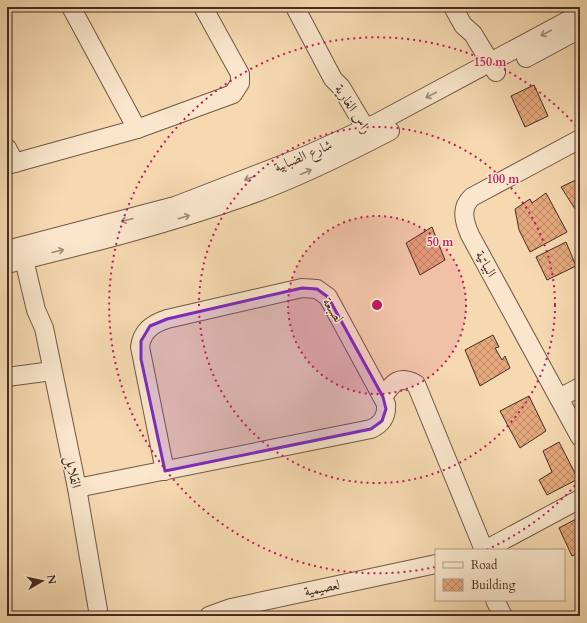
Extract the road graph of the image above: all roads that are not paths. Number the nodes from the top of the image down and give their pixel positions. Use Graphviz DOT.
graph roads {
  1 [pos="71,7"];
  2 [pos="203,7"];
  3 [pos="295,7"];
  4 [pos="453,7"];
  5 [pos="580,14"];
  6 [pos="580,29"];
  7 [pos="487,72"];
  8 [pos="137,129"];
  9 [pos="363,137"];
  10 [pos="580,139"];
  11 [pos="10,159"];
  12 [pos="22,253"];
  13 [pos="52,371"];
  14 [pos="7,377"];
  15 [pos="580,387"];
  16 [pos="383,397"];
  17 [pos="559,398"];
  18 [pos="580,437"];
  19 [pos="165,471"];
  20 [pos="76,488"];
  21 [pos="580,498"];
  22 [pos="485,549"];
  23 [pos="487,549"];
  24 [pos="435,564"];
  25 [pos="496,601"];
  26 [pos="99,616"];
  27 [pos="209,616"];
  28 [pos="503,616"];
  1 -- 8 [label="street"];
  2 -- 8 [label="street"];
  3 -- 9 [label="street, راس الغارية"];
  4 -- 7 [label="street"];
  5 -- 7 [label="street, شارع الضبابية, one-way"];
  6 -- 7 [label="street, شارع الضبابية"];
  7 -- 9 [label="street, شارع الضبابية"];
  8 -- 11 [label="street"];
  9 -- 12 [label="street, شارع الضبابية"];
  10 -- 17 [label="street, البياتية"];
  12 -- 13 [label="street, القلايل"];
  13 -- 14 [label="street"];
  13 -- 20 [label="street, القلايل"];
  15 -- 17 [label="street"];
  16 -- 19 [label="street, لصبعة"];
  16 -- 19 [label="street, لصبعة"];
  16 -- 22 [label="street"];
  17 -- 18 [label="street, البياتية"];
  19 -- 20 [label="street, لصبعة"];
  20 -- 26 [label="street, القلايل"];
  21 -- 23 [label="street"];
  24 -- 27 [label="street, لعصيمية"];
  25 -- 28 [label="street"];
}
